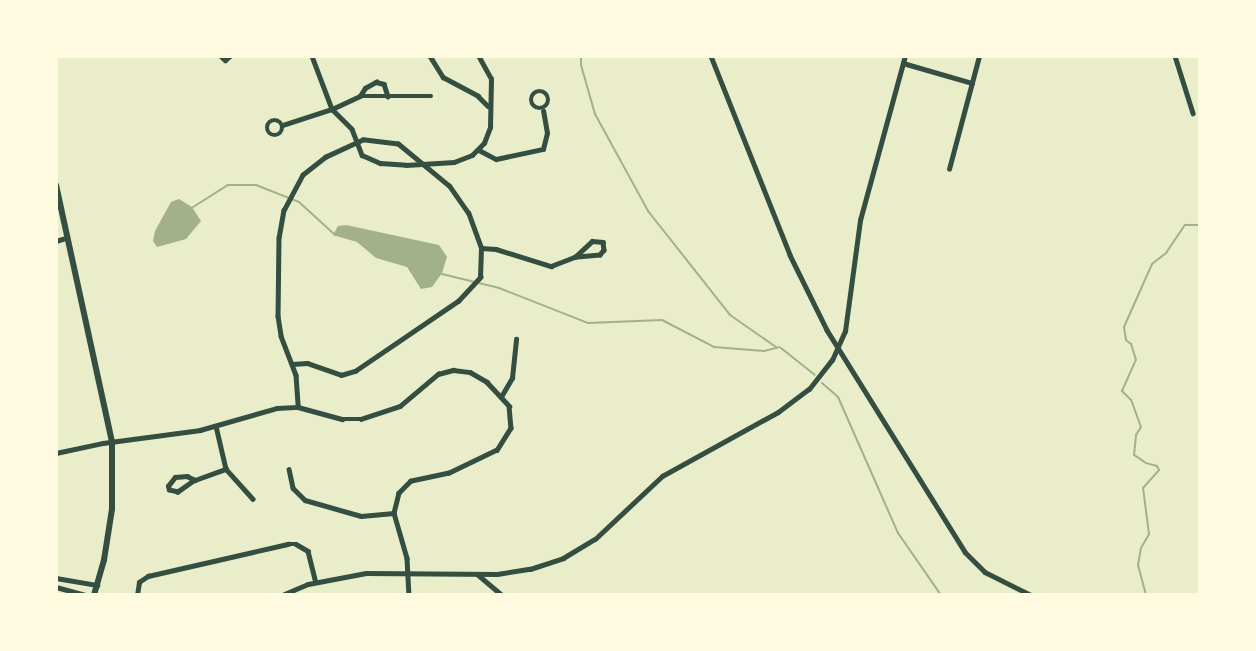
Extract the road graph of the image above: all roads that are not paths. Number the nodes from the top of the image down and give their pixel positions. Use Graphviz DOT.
graph roads {
  1 [pos="221,56"];
  2 [pos="230,56"];
  3 [pos="312,56"];
  4 [pos="430,56"];
  5 [pos="478,56"];
  6 [pos="711,56"];
  7 [pos="905,56"];
  8 [pos="979,56"];
  9 [pos="1175,56"];
  10 [pos="903,63"];
  11 [pos="972,83"];
  12 [pos="360,96"];
  13 [pos="388,96"];
  14 [pos="430,96"];
  15 [pos="489,106"];
  16 [pos="332,109"];
  17 [pos="543,111"];
  18 [pos="1193,113"];
  19 [pos="283,125"];
  20 [pos="356,142"];
  21 [pos="479,150"];
  22 [pos="425,164"];
  23 [pos="949,169"];
  24 [pos="56,185"];
  25 [pos="66,238"];
  26 [pos="56,241"];
  27 [pos="481,248"];
  28 [pos="575,257"];
  29 [pos="516,340"];
  30 [pos="838,349"];
  31 [pos="292,364"];
  32 [pos="501,397"];
  33 [pos="298,407"];
  34 [pos="216,426"];
  35 [pos="112,442"];
  36 [pos="56,453"];
  37 [pos="226,469"];
  38 [pos="289,469"];
  39 [pos="195,480"];
  40 [pos="253,499"];
  41 [pos="394,513"];
  42 [pos="409,573"];
  43 [pos="477,574"];
  44 [pos="56,578"];
  45 [pos="317,582"];
  46 [pos="97,585"];
  47 [pos="56,587"];
  48 [pos="411,594"];
  49 [pos="85,595"];
  50 [pos="94,595"];
  51 [pos="137,595"];
  52 [pos="282,595"];
  53 [pos="502,595"];
  54 [pos="1031,595"];
  1 -- 2 [label="street"];
  3 -- 16 [label="street"];
  4 -- 15 [label="street"];
  5 -- 15 [label="street"];
  6 -- 30 [label="street"];
  7 -- 10 [label="street"];
  8 -- 11 [label="street"];
  9 -- 18 [label="street"];
  10 -- 11 [label="street"];
  10 -- 30 [label="street"];
  11 -- 23 [label="street"];
  12 -- 13 [label="street"];
  12 -- 13 [label="street"];
  12 -- 16 [label="street"];
  13 -- 14 [label="street"];
  15 -- 21 [label="street"];
  16 -- 19 [label="street"];
  16 -- 20 [label="street"];
  17 -- 17 [label="street"];
  17 -- 21 [label="street"];
  20 -- 22 [label="street"];
  20 -- 22 [label="street"];
  20 -- 31 [label="street"];
  21 -- 22 [label="street"];
  22 -- 27 [label="street"];
  24 -- 25 [label="main road"];
  25 -- 26 [label="street"];
  25 -- 35 [label="main road"];
  27 -- 28 [label="street"];
  27 -- 31 [label="street"];
  28 -- 28 [label="street"];
  29 -- 32 [label="street"];
  30 -- 43 [label="street"];
  30 -- 54 [label="street"];
  31 -- 33 [label="street"];
  32 -- 33 [label="street"];
  32 -- 41 [label="street"];
  33 -- 34 [label="street"];
  34 -- 35 [label="street"];
  34 -- 37 [label="street"];
  35 -- 36 [label="street"];
  35 -- 46 [label="main road"];
  37 -- 39 [label="street"];
  37 -- 40 [label="street"];
  38 -- 41 [label="street"];
  39 -- 39 [label="street"];
  41 -- 42 [label="street"];
  42 -- 43 [label="street"];
  42 -- 45 [label="street"];
  42 -- 48 [label="street"];
  43 -- 53 [label="street"];
  44 -- 46 [label="street"];
  45 -- 51 [label="street"];
  45 -- 52 [label="street"];
  46 -- 50 [label="main road"];
  47 -- 49 [label="street"];
}
